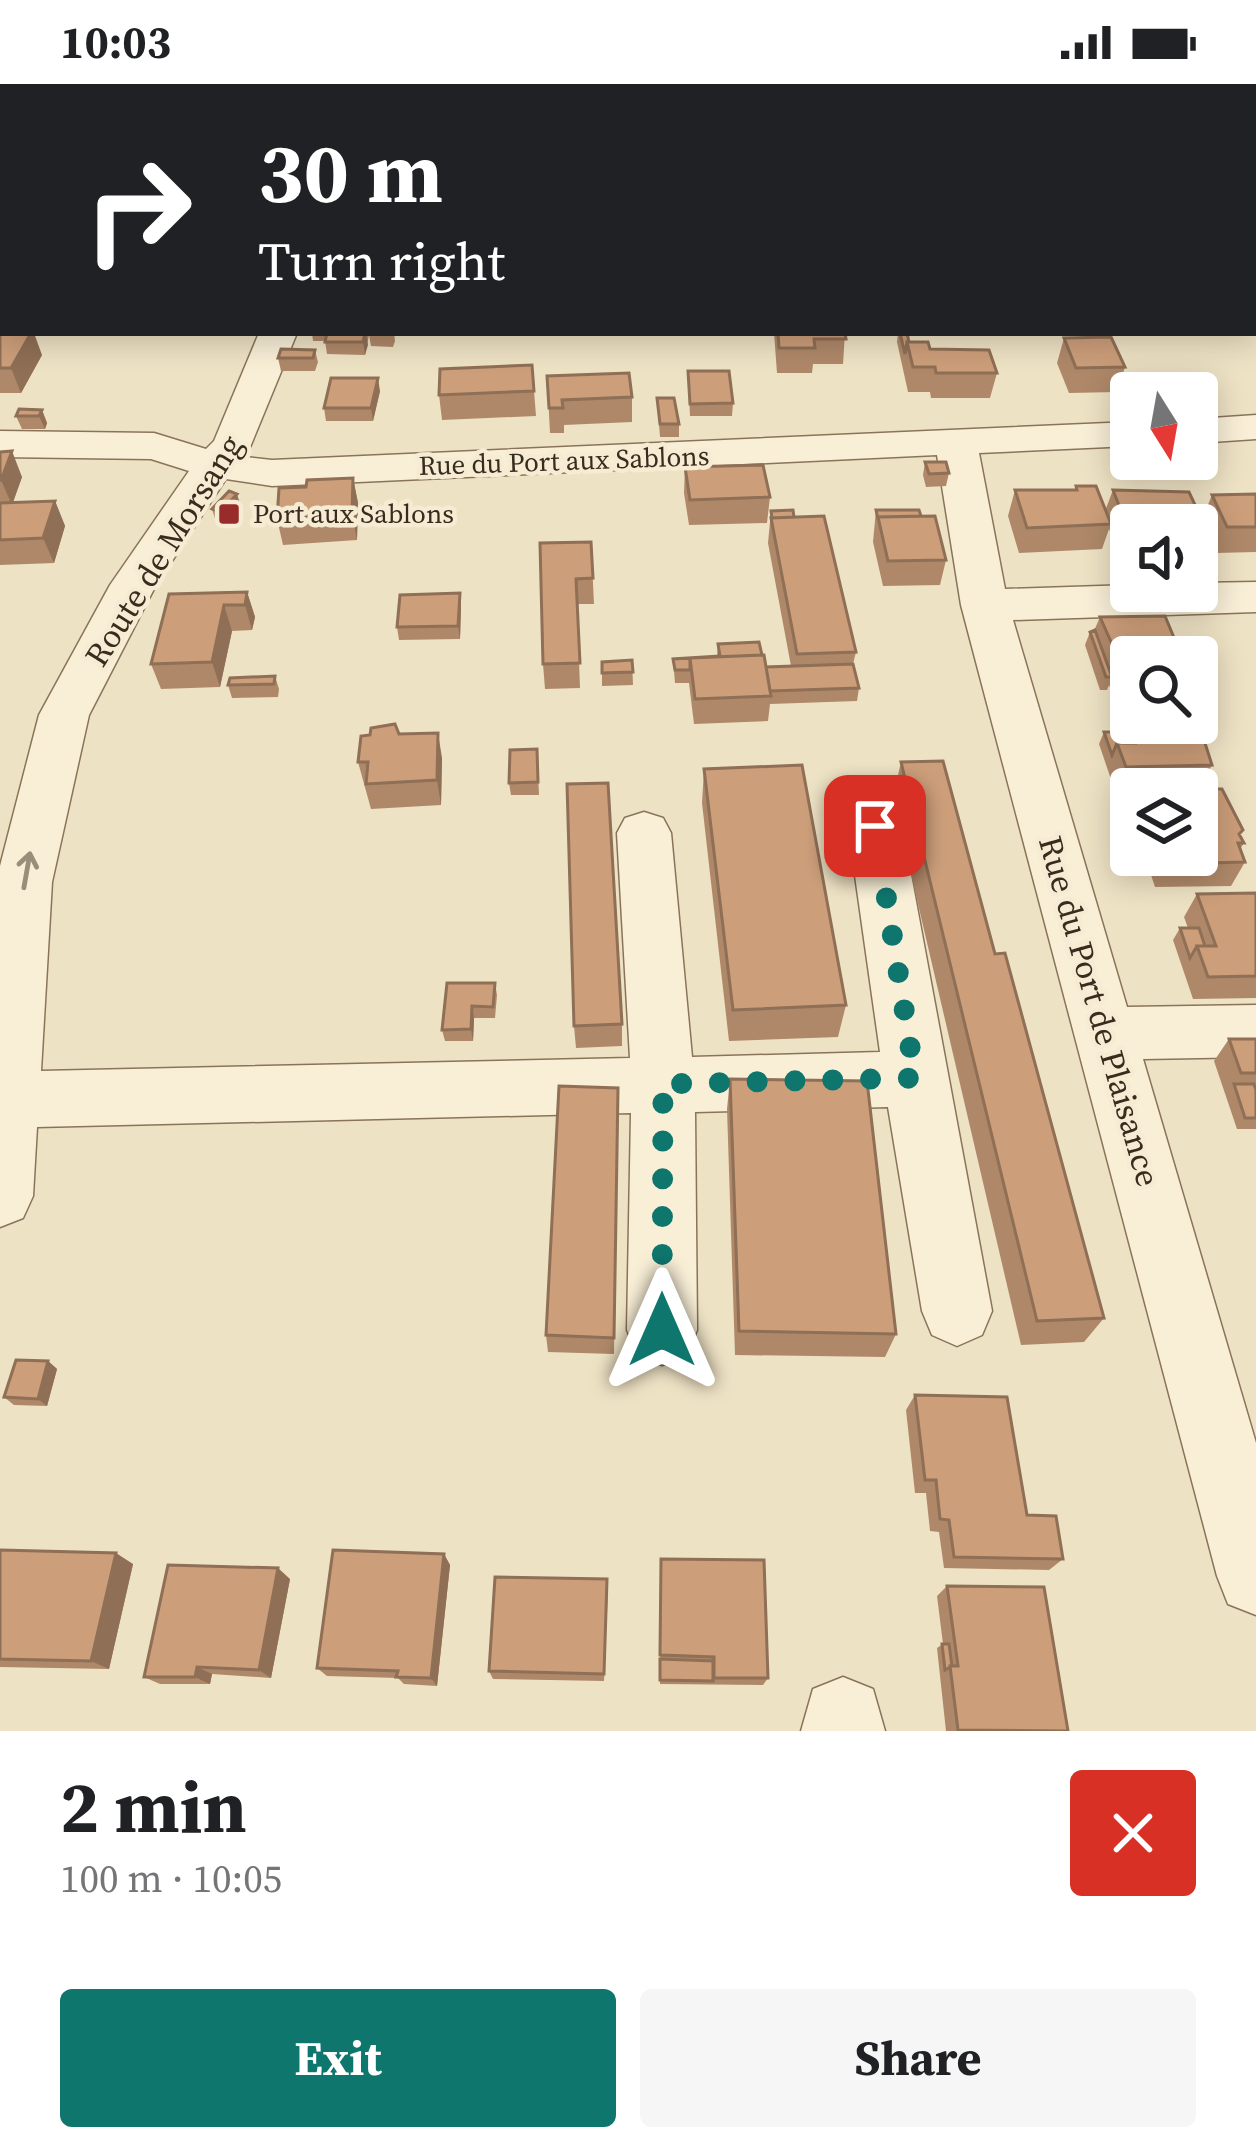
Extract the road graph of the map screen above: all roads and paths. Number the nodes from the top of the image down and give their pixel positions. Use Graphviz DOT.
graph roads {
  1 [pos="277,336"];
  2 [pos="1256,428"];
  3 [pos="1218,430"];
  4 [pos="1110,435"];
  5 [pos="0,444"];
  6 [pos="956,444"];
  7 [pos="214,465"];
  8 [pos="1256,597"];
  9 [pos="985,605"];
  10 [pos="875,826"];
  11 [pos="644,833"];
  12 [pos="1256,1031"];
  13 [pos="1107,1034"];
  14 [pos="915,1078"];
  15 [pos="663,1084"];
  16 [pos="10,1100"];
  17 [pos="0,1196"];
  18 [pos="957,1311"];
  19 [pos="662,1330"];
  20 [pos="1256,1576"];
  1 -- 7 [label="street, Route de Morsang"];
  2 -- 3 [label="street"];
  4 -- 6 [label="street, Rue du Port aux Sablons"];
  5 -- 7 [label="street, Rue du Port aux Sablons"];
  6 -- 7 [label="street, Rue du Port aux Sablons"];
  6 -- 9 [label="street, Rue du Port de Plaisance"];
  16 -- 7 [label="street, Route de Morsang, one-way"];
  8 -- 9 [label="street"];
  9 -- 13 [label="street, Rue du Port de Plaisance"];
  10 -- 14 [label="street"];
  11 -- 15 [label="street"];
  12 -- 13 [label="street"];
  13 -- 20 [label="street, Rue du Port de Plaisance"];
  14 -- 15 [label="street"];
  14 -- 18 [label="street"];
  15 -- 16 [label="street"];
  15 -- 19 [label="street"];
  16 -- 17 [label="street, Route de Morsang"];
}
